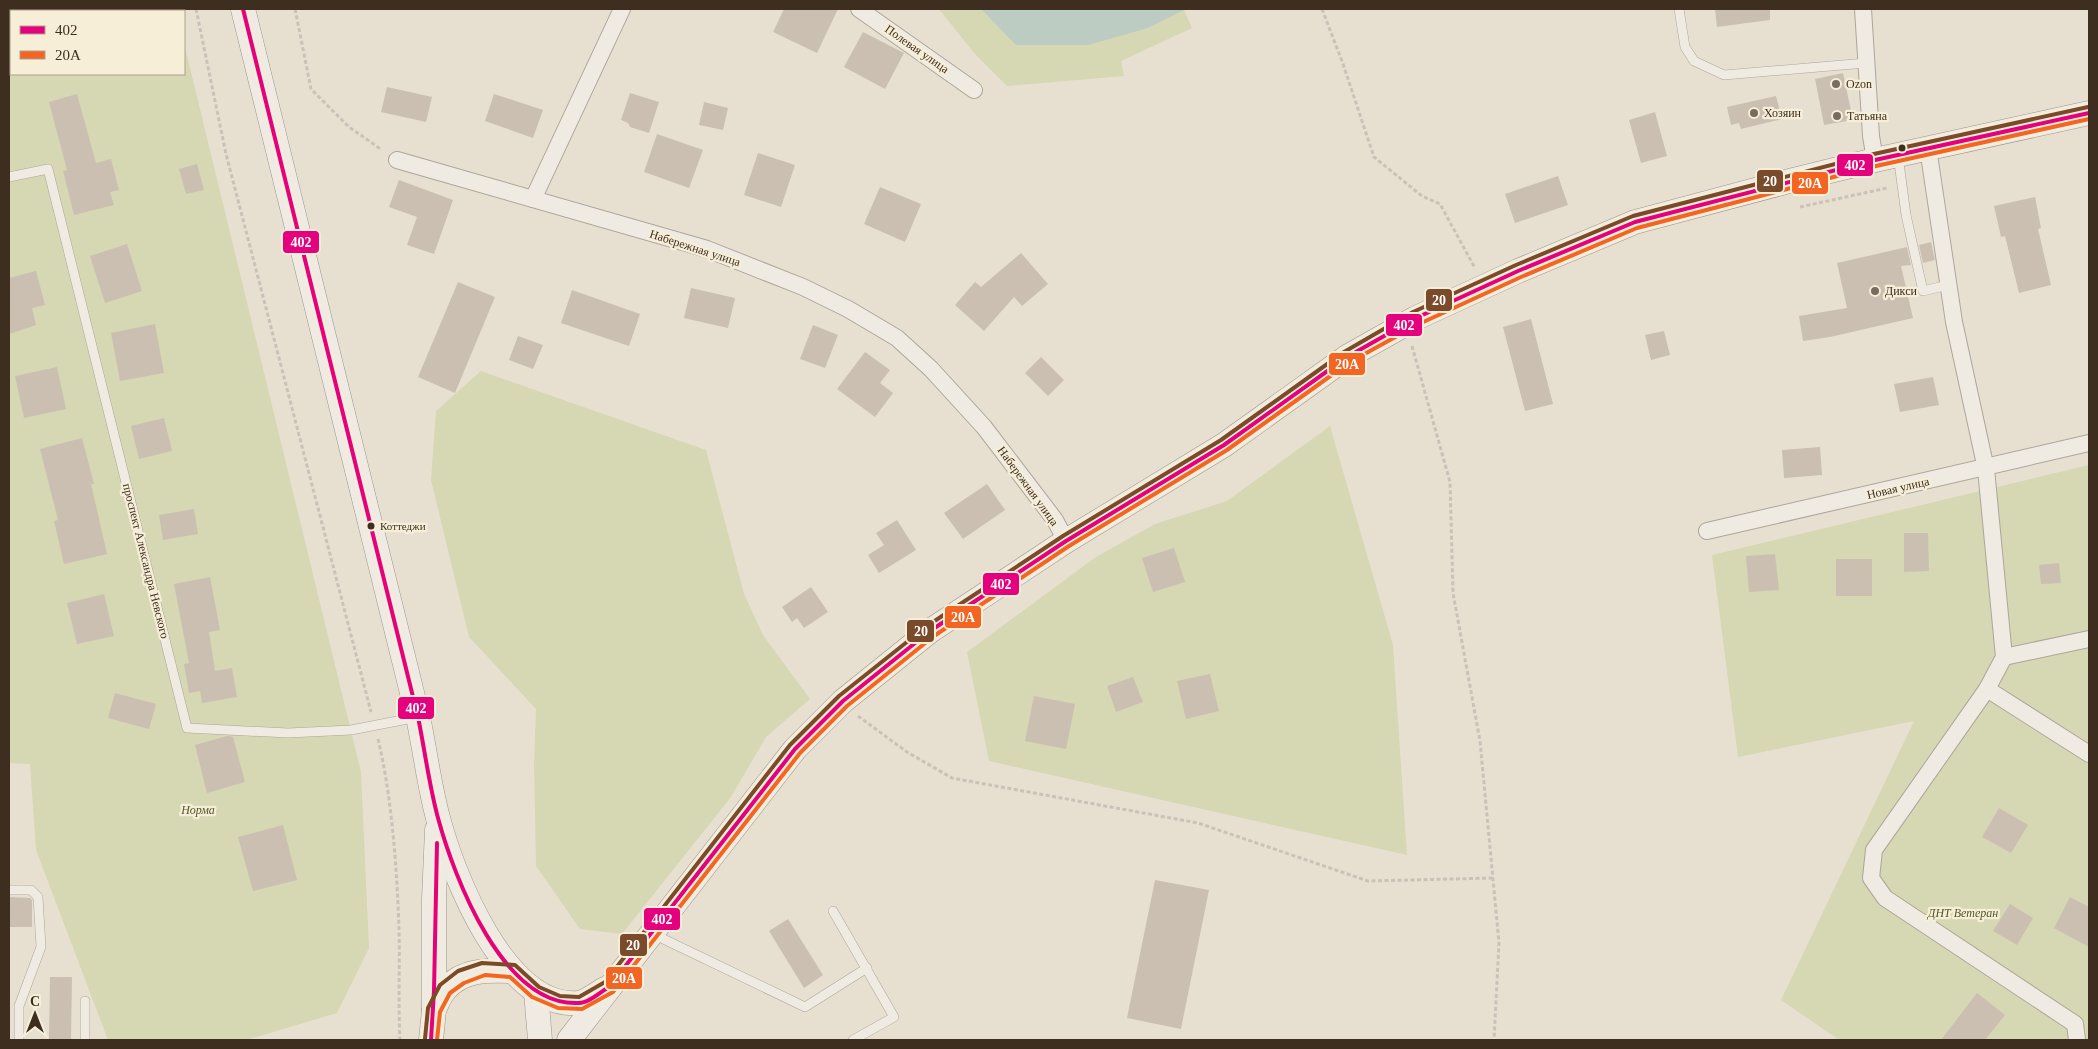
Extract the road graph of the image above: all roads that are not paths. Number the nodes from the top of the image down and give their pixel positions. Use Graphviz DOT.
graph roads {
  1 [pos="243,9"];
  2 [pos="622,9"];
  3 [pos="859,9"];
  4 [pos="1679,9"];
  5 [pos="1862,9"];
  6 [pos="1866,62"];
  7 [pos="974,90"];
  8 [pos="2089,113"];
  9 [pos="1928,148"];
  10 [pos="1898,155"];
  11 [pos="397,160"];
  12 [pos="1875,160"];
  13 [pos="9,177"];
  14 [pos="533,199"];
  15 [pos="1948,285"];
  16 [pos="2089,443"];
  17 [pos="1986,469"];
  18 [pos="1707,532"];
  19 [pos="1066,541"];
  20 [pos="2089,639"];
  21 [pos="2004,657"];
  22 [pos="1987,689"];
  23 [pos="418,717"];
  24 [pos="2089,754"];
  25 [pos="438,818"];
  26 [pos="9,890"];
  27 [pos="833,911"];
  28 [pos="652,934"];
  29 [pos="867,968"];
  30 [pos="514,971"];
  31 [pos="609,987"];
  32 [pos="536,992"];
  33 [pos="85,1001"];
  34 [pos="434,1010"];
  35 [pos="2081,1028"];
  36 [pos="19,1040"];
  37 [pos="85,1040"];
  38 [pos="431,1040"];
  39 [pos="540,1040"];
  40 [pos="569,1040"];
  41 [pos="853,1040"];
  1 -- 23 [label="main road"];
  2 -- 14 [label="street"];
  3 -- 7 [label="street, Полевая улица"];
  4 -- 6 [label="lane"];
  5 -- 6 [label="street"];
  6 -- 12 [label="street"];
  8 -- 9 [label="main road"];
  9 -- 10 [label="main road"];
  9 -- 15 [label="street"];
  10 -- 12 [label="main road"];
  10 -- 15 [label="lane"];
  11 -- 14 [label="street, Набережная улица"];
  12 -- 19 [label="main road"];
  13 -- 23 [label="lane, проспект Александра Невского"];
  14 -- 19 [label="street, Набережная улица"];
  15 -- 17 [label="street"];
  16 -- 17 [label="street, Новая улица"];
  17 -- 18 [label="street, Новая улица"];
  17 -- 21 [label="street"];
  19 -- 28 [label="main road"];
  20 -- 21 [label="street"];
  21 -- 22 [label="street"];
  22 -- 24 [label="street"];
  22 -- 35 [label="street"];
  23 -- 25 [label="main road"];
  25 -- 30 [label="main road"];
  25 -- 34 [label="main road"];
  26 -- 36 [label="lane"];
  27 -- 29 [label="lane"];
  28 -- 29 [label="lane"];
  28 -- 31 [label="main road"];
  29 -- 41 [label="lane"];
  30 -- 32 [label="main road"];
  30 -- 34 [label="main road"];
  31 -- 32 [label="main road"];
  31 -- 40 [label="main road"];
  32 -- 39 [label="main road"];
  33 -- 37 [label="lane"];
  34 -- 38 [label="main road"];
}
